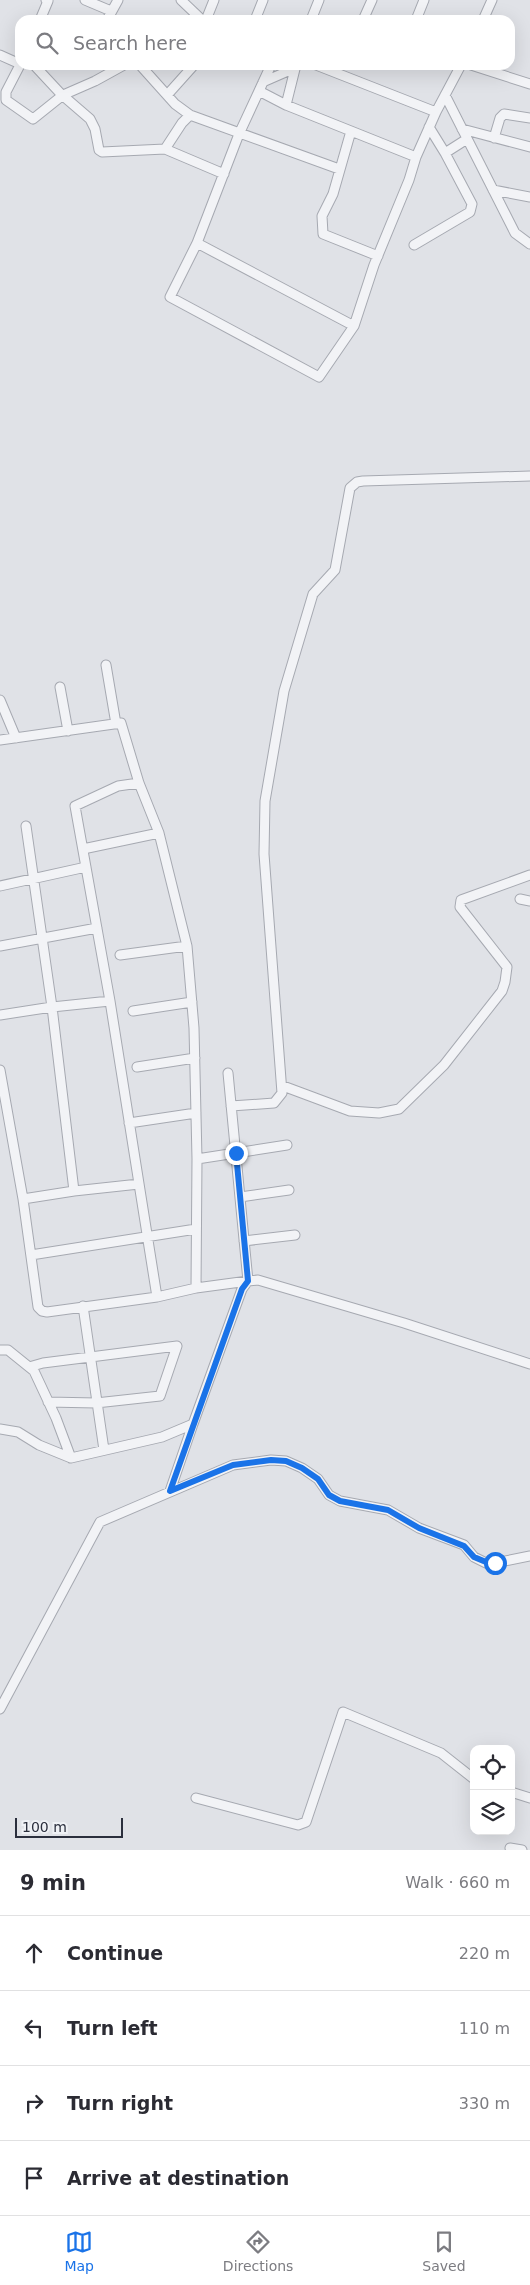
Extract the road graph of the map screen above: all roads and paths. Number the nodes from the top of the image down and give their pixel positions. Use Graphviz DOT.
graph roads {
  1 [pos="47,0"];
  2 [pos="84,0"];
  3 [pos="118,0"];
  4 [pos="182,0"];
  5 [pos="214,0"];
  6 [pos="263,0"];
  7 [pos="319,0"];
  8 [pos="372,0"];
  9 [pos="424,0"];
  10 [pos="492,0"];
  11 [pos="42,15"];
  12 [pos="107,15"];
  13 [pos="110,15"];
  14 [pos="196,15"];
  15 [pos="203,15"];
  16 [pos="257,15"];
  17 [pos="313,15"];
  18 [pos="365,15"];
  19 [pos="418,15"];
  20 [pos="485,15"];
  21 [pos="0,55"];
  22 [pos="15,62"];
  23 [pos="17,70"];
  24 [pos="39,70"];
  25 [pos="115,70"];
  26 [pos="145,70"];
  27 [pos="190,70"];
  28 [pos="269,70"];
  29 [pos="289,70"];
  30 [pos="294,70"];
  31 [pos="343,70"];
  32 [pos="459,70"];
  33 [pos="487,70"];
  34 [pos="530,84"];
  35 [pos="261,87"];
  36 [pos="168,94"];
  37 [pos="445,94"];
  38 [pos="63,95"];
  39 [pos="286,105"];
  40 [pos="436,112"];
  41 [pos="190,116"];
  42 [pos="530,118"];
  43 [pos="429,127"];
  44 [pos="462,129"];
  45 [pos="351,131"];
  46 [pos="239,134"];
  47 [pos="494,138"];
  48 [pos="467,139"];
  49 [pos="530,147"];
  50 [pos="165,148"];
  51 [pos="445,153"];
  52 [pos="416,157"];
  53 [pos="339,169"];
  54 [pos="224,174"];
  55 [pos="493,190"];
  56 [pos="530,197"];
  57 [pos="197,243"];
  58 [pos="530,244"];
  59 [pos="414,245"];
  60 [pos="378,256"];
  61 [pos="354,326"];
  62 [pos="530,476"];
  63 [pos="106,666"];
  64 [pos="60,687"];
  65 [pos="0,700"];
  66 [pos="116,724"];
  67 [pos="68,731"];
  68 [pos="16,738"];
  69 [pos="0,740"];
  70 [pos="139,782"];
  71 [pos="26,826"];
  72 [pos="159,833"];
  73 [pos="83,849"];
  74 [pos="86,867"];
  75 [pos="530,876"];
  76 [pos="34,879"];
  77 [pos="0,886"];
  78 [pos="520,899"];
  79 [pos="530,901"];
  80 [pos="97,928"];
  81 [pos="42,939"];
  82 [pos="0,946"];
  83 [pos="186,946"];
  84 [pos="120,955"];
  85 [pos="110,1001"];
  86 [pos="192,1002"];
  87 [pos="52,1007"];
  88 [pos="133,1011"];
  89 [pos="0,1015"];
  90 [pos="195,1058"];
  91 [pos="136,1067"];
  92 [pos="0,1070"];
  93 [pos="228,1072"];
  94 [pos="283,1086"];
  95 [pos="231,1106"];
  96 [pos="196,1113"];
  97 [pos="130,1123"];
  98 [pos="286,1145"];
  99 [pos="236,1153"];
  100 [pos="197,1159"];
  101 [pos="139,1184"];
  102 [pos="289,1190"];
  103 [pos="74,1191"];
  104 [pos="240,1197"];
  105 [pos="23,1199"];
  106 [pos="196,1229"];
  107 [pos="295,1235"];
  108 [pos="146,1237"];
  109 [pos="244,1241"];
  110 [pos="31,1255"];
  111 [pos="248,1281"];
  112 [pos="196,1288"];
  113 [pos="156,1297"];
  114 [pos="83,1306"];
  115 [pos="0,1350"];
  116 [pos="90,1357"];
  117 [pos="530,1364"];
  118 [pos="29,1367"];
  119 [pos="48,1402"];
  120 [pos="96,1403"];
  121 [pos="192,1424"];
  122 [pos="0,1429"];
  123 [pos="104,1450"];
  124 [pos="71,1458"];
  125 [pos="170,1491"];
  126 [pos="530,1556"];
  127 [pos="0,1708"];
  128 [pos="470,1776"];
  129 [pos="515,1793"];
  130 [pos="196,1798"];
  131 [pos="530,1798"];
  132 [pos="510,1848"];
  133 [pos="522,1850"];
  1 -- 11 [label="street"];
  2 -- 12 [label="street"];
  3 -- 13 [label="street"];
  4 -- 14 [label="street"];
  5 -- 15 [label="street"];
  6 -- 16 [label="street"];
  7 -- 17 [label="street"];
  8 -- 18 [label="street"];
  9 -- 19 [label="street"];
  10 -- 20 [label="street"];
  21 -- 22 [label="street"];
  23 -- 38 [label="street"];
  24 -- 38 [label="street"];
  25 -- 38 [label="street"];
  26 -- 36 [label="street"];
  27 -- 36 [label="street"];
  28 -- 35 [label="street"];
  29 -- 35 [label="street"];
  30 -- 39 [label="street"];
  31 -- 40 [label="street"];
  32 -- 37 [label="street"];
  33 -- 34 [label="street"];
  35 -- 39 [label="street"];
  35 -- 46 [label="street"];
  36 -- 41 [label="street"];
  37 -- 40 [label="street"];
  37 -- 44 [label="street"];
  38 -- 50 [label="street"];
  39 -- 45 [label="street"];
  40 -- 43 [label="street"];
  41 -- 46 [label="street"];
  41 -- 50 [label="street"];
  42 -- 47 [label="street"];
  43 -- 51 [label="street"];
  43 -- 52 [label="street"];
  44 -- 47 [label="street"];
  44 -- 48 [label="street"];
  45 -- 52 [label="street"];
  45 -- 53 [label="street"];
  46 -- 53 [label="street"];
  46 -- 54 [label="street"];
  47 -- 49 [label="street"];
  48 -- 51 [label="street"];
  48 -- 55 [label="street"];
  50 -- 54 [label="street"];
  51 -- 59 [label="street"];
  52 -- 60 [label="street"];
  53 -- 60 [label="street"];
  54 -- 57 [label="street"];
  55 -- 56 [label="street"];
  55 -- 58 [label="street"];
  57 -- 61 [label="street"];
  57 -- 61 [label="street"];
  60 -- 61 [label="street"];
  62 -- 94 [label="street"];
  63 -- 66 [label="street"];
  64 -- 67 [label="street"];
  65 -- 68 [label="street"];
  66 -- 67 [label="street"];
  66 -- 70 [label="street"];
  67 -- 68 [label="street"];
  68 -- 69 [label="street"];
  70 -- 72 [label="street"];
  70 -- 73 [label="street"];
  71 -- 76 [label="street"];
  72 -- 73 [label="street"];
  72 -- 83 [label="street"];
  73 -- 74 [label="street"];
  74 -- 76 [label="street"];
  74 -- 80 [label="street"];
  75 -- 94 [label="street"];
  76 -- 77 [label="street"];
  76 -- 81 [label="street"];
  78 -- 79 [label="street"];
  80 -- 81 [label="street"];
  80 -- 85 [label="street"];
  81 -- 82 [label="street"];
  81 -- 87 [label="street"];
  83 -- 84 [label="street"];
  83 -- 86 [label="street"];
  85 -- 87 [label="street"];
  85 -- 97 [label="street"];
  86 -- 88 [label="street"];
  86 -- 90 [label="street"];
  87 -- 89 [label="street"];
  87 -- 103 [label="street"];
  90 -- 91 [label="street"];
  90 -- 96 [label="street"];
  92 -- 105 [label="street"];
  93 -- 95 [label="street"];
  94 -- 95 [label="street"];
  95 -- 99 [label="street"];
  96 -- 97 [label="street"];
  96 -- 100 [label="street"];
  97 -- 101 [label="street"];
  98 -- 99 [label="street"];
  99 -- 100 [label="street"];
  99 -- 104 [label="street"];
  100 -- 106 [label="street"];
  101 -- 103 [label="street"];
  101 -- 108 [label="street"];
  102 -- 104 [label="street"];
  103 -- 105 [label="street"];
  104 -- 109 [label="street"];
  105 -- 110 [label="street"];
  106 -- 108 [label="street"];
  106 -- 112 [label="street"];
  107 -- 109 [label="street"];
  108 -- 110 [label="street"];
  108 -- 113 [label="street"];
  109 -- 111 [label="street"];
  110 -- 114 [label="street"];
  111 -- 112 [label="street"];
  111 -- 117 [label="street"];
  111 -- 121 [label="street"];
  112 -- 113 [label="street"];
  113 -- 114 [label="street"];
  114 -- 116 [label="street"];
  115 -- 118 [label="street"];
  116 -- 118 [label="street"];
  116 -- 120 [label="street"];
  116 -- 120 [label="street"];
  118 -- 119 [label="street"];
  119 -- 120 [label="street"];
  119 -- 124 [label="street"];
  120 -- 123 [label="street"];
  121 -- 123 [label="street"];
  121 -- 125 [label="street"];
  122 -- 124 [label="street"];
  123 -- 124 [label="street"];
  125 -- 126 [label="street"];
  125 -- 127 [label="street"];
  128 -- 130 [label="street"];
  129 -- 131 [label="street"];
  132 -- 133 [label="street"];
}
